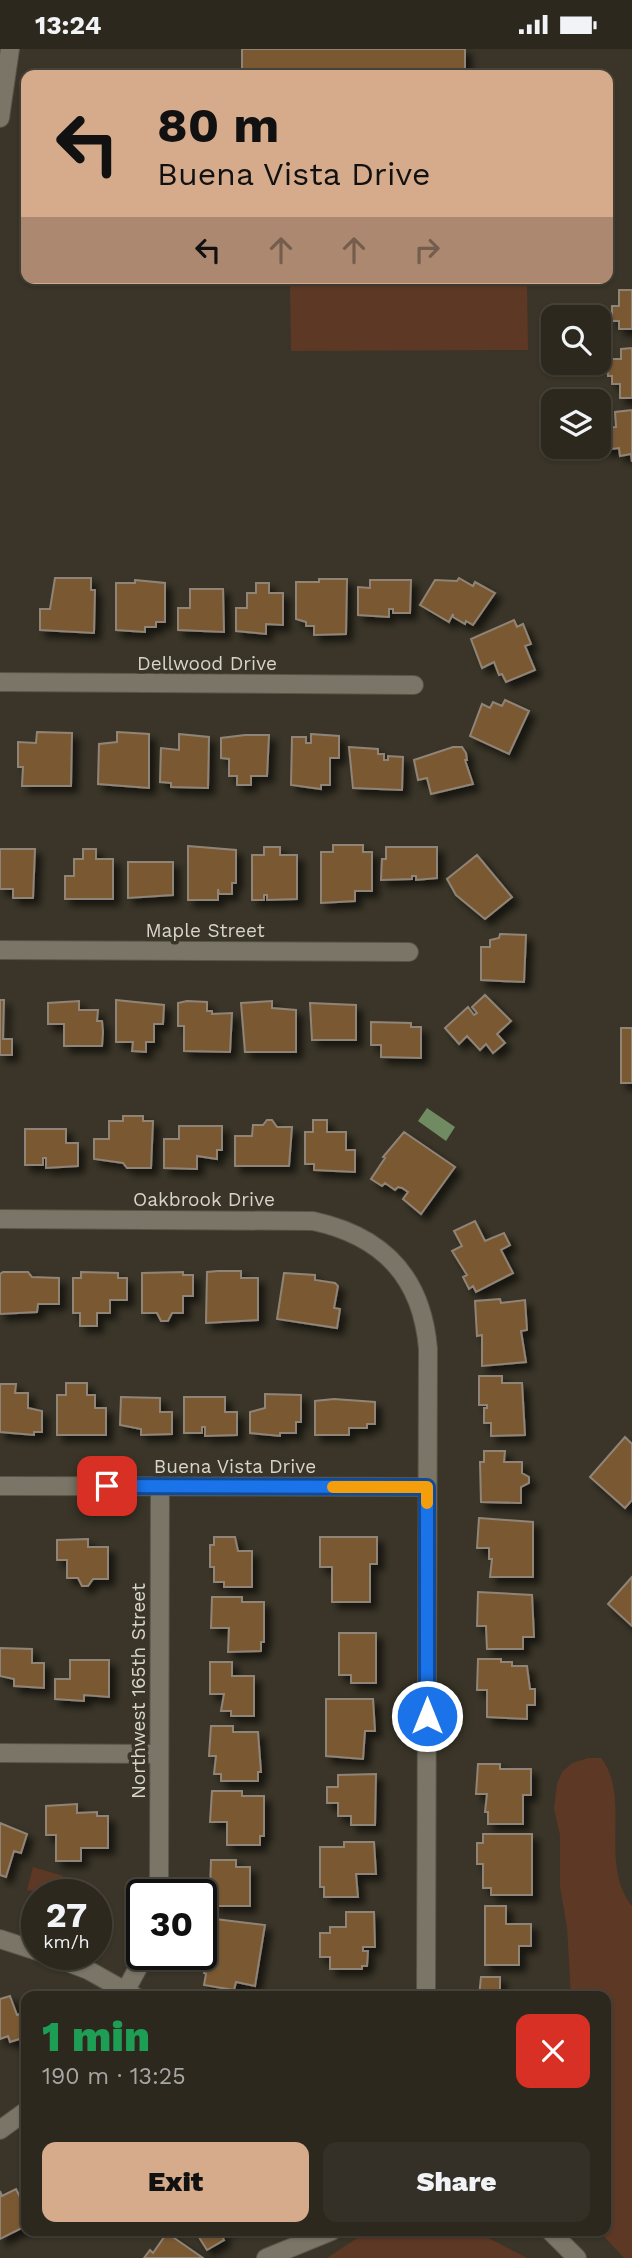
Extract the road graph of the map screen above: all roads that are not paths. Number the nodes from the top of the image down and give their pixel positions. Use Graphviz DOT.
graph roads {
  1 [pos="10,49"];
  2 [pos="0,118"];
  3 [pos="0,682"];
  4 [pos="414,685"];
  5 [pos="0,950"];
  6 [pos="409,952"];
  7 [pos="0,1219"];
  8 [pos="0,1486"];
  9 [pos="160,1487"];
  10 [pos="427,1487"];
  11 [pos="0,1753"];
  12 [pos="159,1754"];
  13 [pos="159,1879"];
  14 [pos="0,1939"];
  15 [pos="21,1946"];
  16 [pos="78,1970"];
  17 [pos="139,1970"];
  18 [pos="120,1991"];
  19 [pos="130,1991"];
  20 [pos="426,1991"];
  21 [pos="21,2115"];
  22 [pos="0,2130"];
  23 [pos="320,2236"];
  24 [pos="555,2236"];
  25 [pos="266,2258"];
  26 [pos="577,2258"];
  1 -- 2 [label="street"];
  3 -- 4 [label="street, Dellwood Drive"];
  5 -- 6 [label="street, Maple Street"];
  7 -- 10 [label="street, Oakbrook Drive"];
  8 -- 9 [label="street, Buena Vista Drive"];
  9 -- 10 [label="street, Buena Vista Drive"];
  9 -- 12 [label="street, Northwest 165th Street"];
  10 -- 20 [label="street"];
  11 -- 12 [label="street"];
  12 -- 13 [label="street, Northwest 165th Street"];
  14 -- 15 [label="street"];
  16 -- 18 [label="street"];
  17 -- 19 [label="street"];
  21 -- 22 [label="street"];
  23 -- 25 [label="street"];
  24 -- 26 [label="street"];
}
